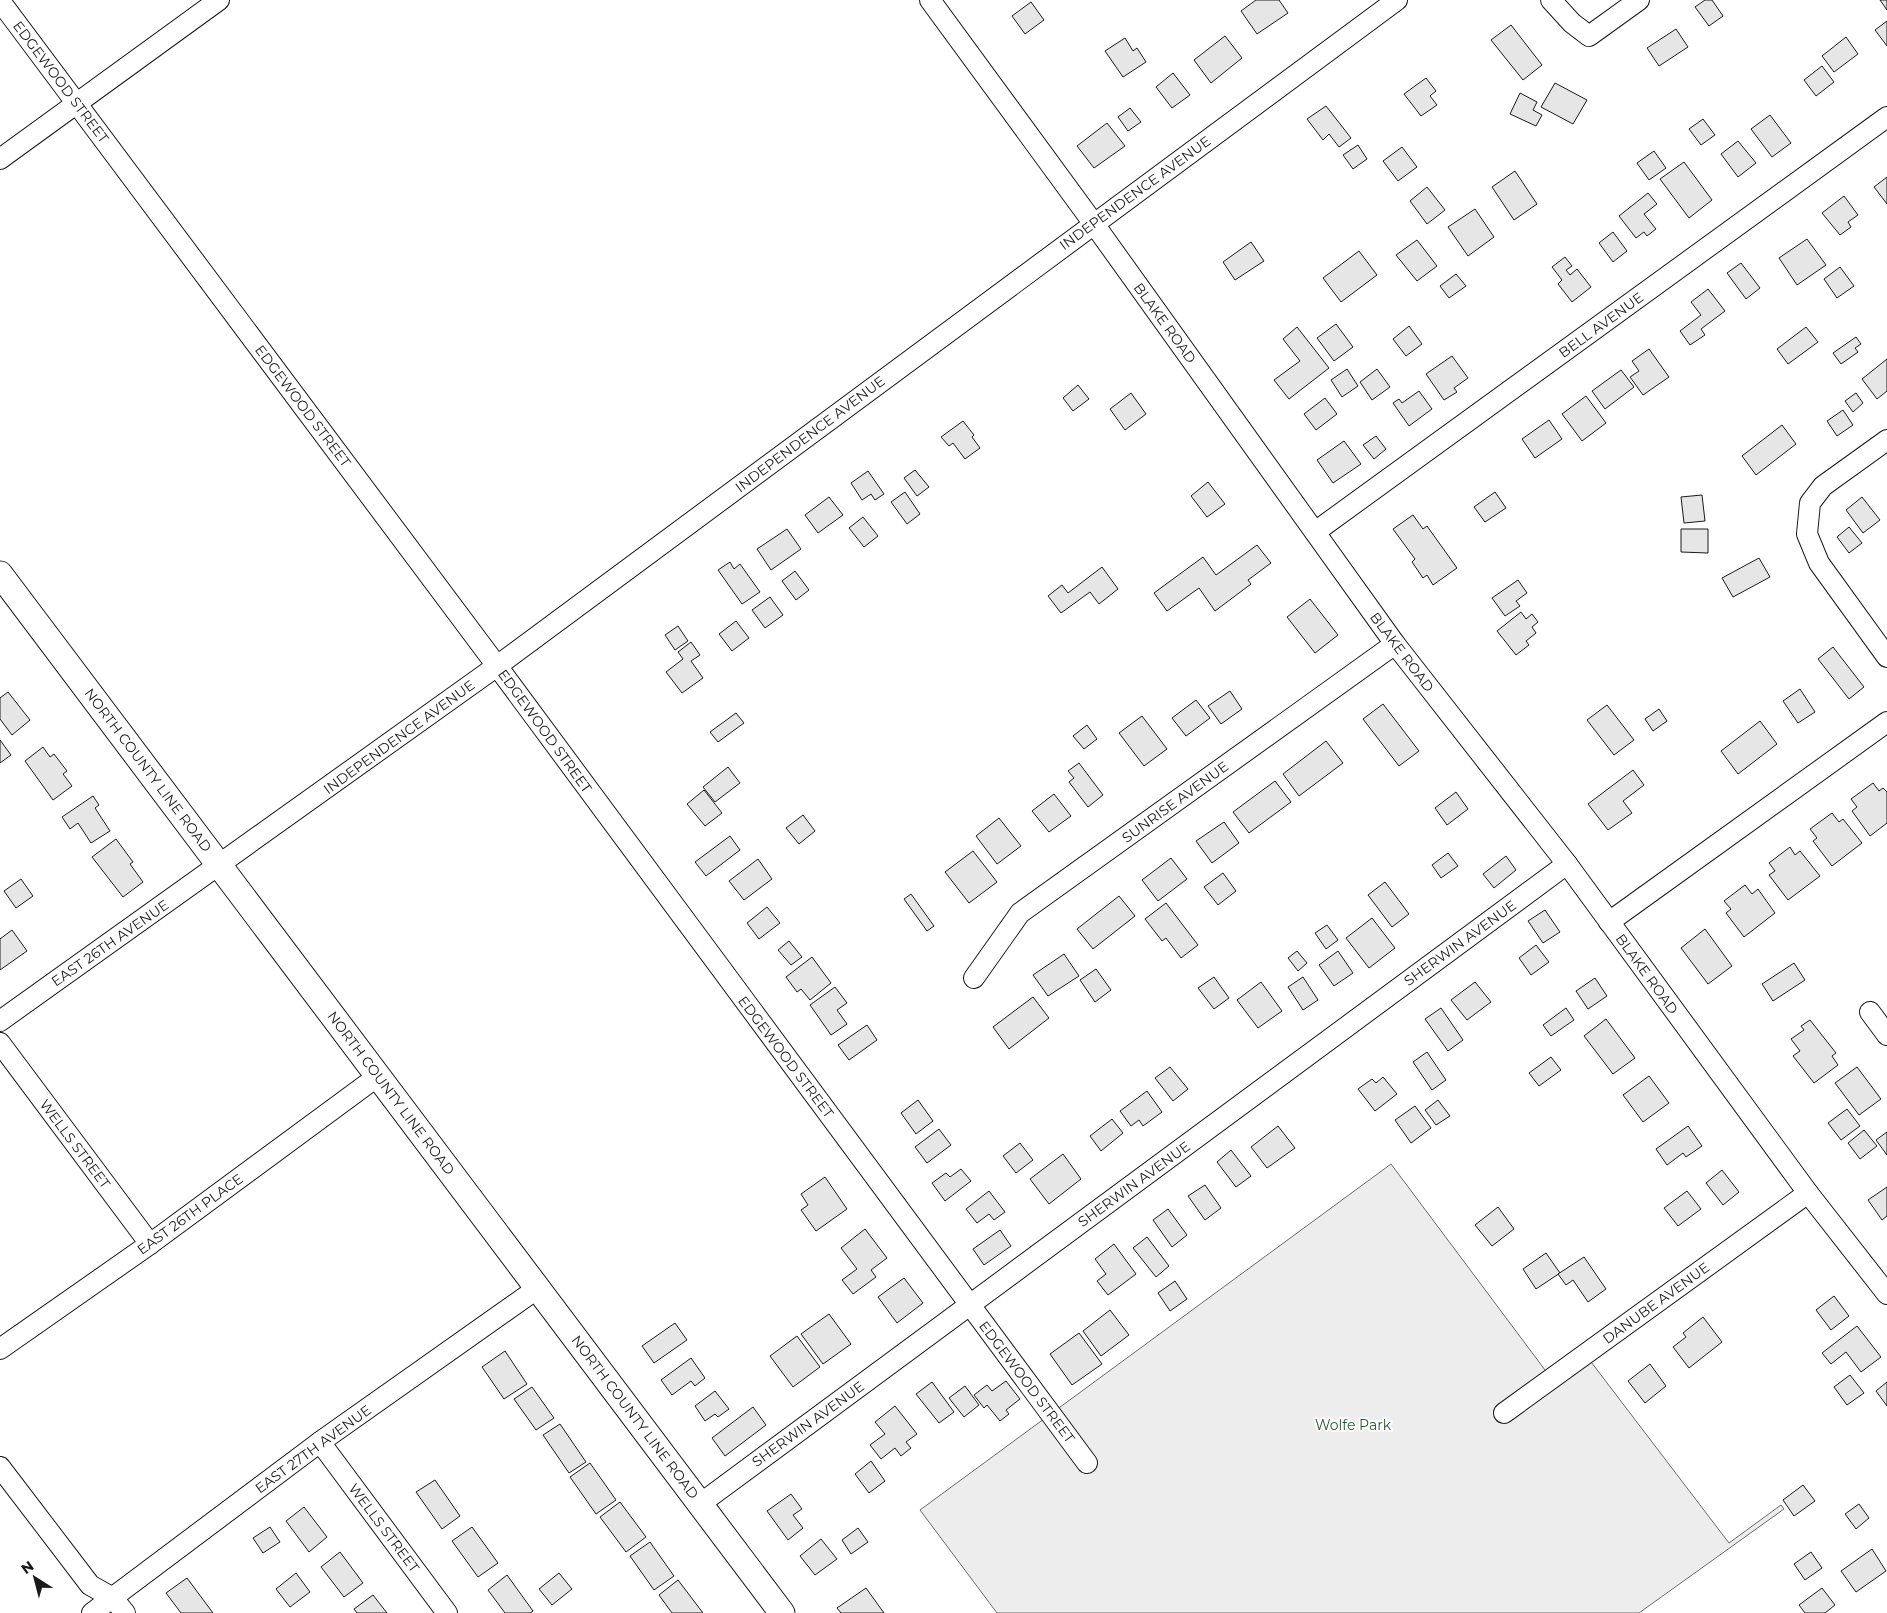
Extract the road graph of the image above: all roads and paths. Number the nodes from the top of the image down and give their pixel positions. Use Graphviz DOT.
graph roads {
  1 [pos="219,0"];
  2 [pos="930,0"];
  3 [pos="1397,0"];
  4 [pos="1550,0"];
  5 [pos="1639,0"];
  6 [pos="0,1"];
  7 [pos="77,104"];
  8 [pos="1887,117"];
  9 [pos="0,159"];
  10 [pos="1094,224"];
  11 [pos="1887,440"];
  12 [pos="1315,532"];
  13 [pos="0,574"];
  14 [pos="1394,644"];
  15 [pos="1887,656"];
  16 [pos="497,666"];
  17 [pos="1887,722"];
  18 [pos="1567,864"];
  19 [pos="220,865"];
  20 [pos="1609,922"];
  21 [pos="974,978"];
  22 [pos="1870,1012"];
  23 [pos="0,1021"];
  24 [pos="1887,1035"];
  25 [pos="0,1043"];
  26 [pos="378,1076"];
  27 [pos="1808,1193"];
  28 [pos="150,1244"];
  29 [pos="538,1288"];
  30 [pos="1887,1294"];
  31 [pos="969,1305"];
  32 [pos="0,1349"];
  33 [pos="1504,1413"];
  34 [pos="320,1442"];
  35 [pos="1087,1463"];
  36 [pos="0,1467"];
  37 [pos="700,1504"];
  38 [pos="119,1606"];
  39 [pos="92,1613"];
  40 [pos="448,1613"];
  41 [pos="782,1613"];
  1 -- 7 [label="street"];
  2 -- 10 [label="street, BLAKE ROAD"];
  3 -- 10 [label="street, INDEPENDENCE AVENUE"];
  4 -- 5 [label="street"];
  6 -- 7 [label="street, EDGEWOOD STREET"];
  7 -- 9 [label="street"];
  7 -- 16 [label="street, EDGEWOOD STREET"];
  8 -- 12 [label="street, BELL AVENUE"];
  10 -- 12 [label="street, BLAKE ROAD"];
  10 -- 16 [label="street, INDEPENDENCE AVENUE"];
  11 -- 15 [label="street"];
  12 -- 14 [label="street, BLAKE ROAD"];
  13 -- 19 [label="main road, NORTH COUNTY LINE ROAD"];
  14 -- 18 [label="street, BLAKE ROAD"];
  14 -- 21 [label="street, SUNRISE AVENUE"];
  16 -- 19 [label="street, INDEPENDENCE AVENUE"];
  16 -- 31 [label="street, EDGEWOOD STREET"];
  17 -- 20 [label="street"];
  18 -- 20 [label="street, BLAKE ROAD"];
  18 -- 31 [label="street, SHERWIN AVENUE"];
  19 -- 23 [label="street, EAST 26TH AVENUE"];
  19 -- 26 [label="main road, NORTH COUNTY LINE ROAD"];
  20 -- 27 [label="street, BLAKE ROAD"];
  22 -- 24 [label="street"];
  25 -- 28 [label="street, WELLS STREET"];
  26 -- 28 [label="street, EAST 26TH PLACE"];
  26 -- 29 [label="main road, NORTH COUNTY LINE ROAD"];
  27 -- 30 [label="street, BLAKE ROAD"];
  27 -- 33 [label="street, DANUBE AVENUE"];
  28 -- 32 [label="street, EAST 26TH PLACE"];
  29 -- 34 [label="street, EAST 27TH AVENUE"];
  29 -- 37 [label="main road, NORTH COUNTY LINE ROAD"];
  31 -- 35 [label="street, EDGEWOOD STREET"];
  31 -- 37 [label="street, SHERWIN AVENUE"];
  34 -- 38 [label="street, EAST 27TH AVENUE"];
  34 -- 40 [label="street, WELLS STREET"];
  36 -- 38 [label="street"];
  37 -- 41 [label="main road, NORTH COUNTY LINE ROAD"];
  38 -- 39 [label="street, EAST 27TH AVENUE"];
}
